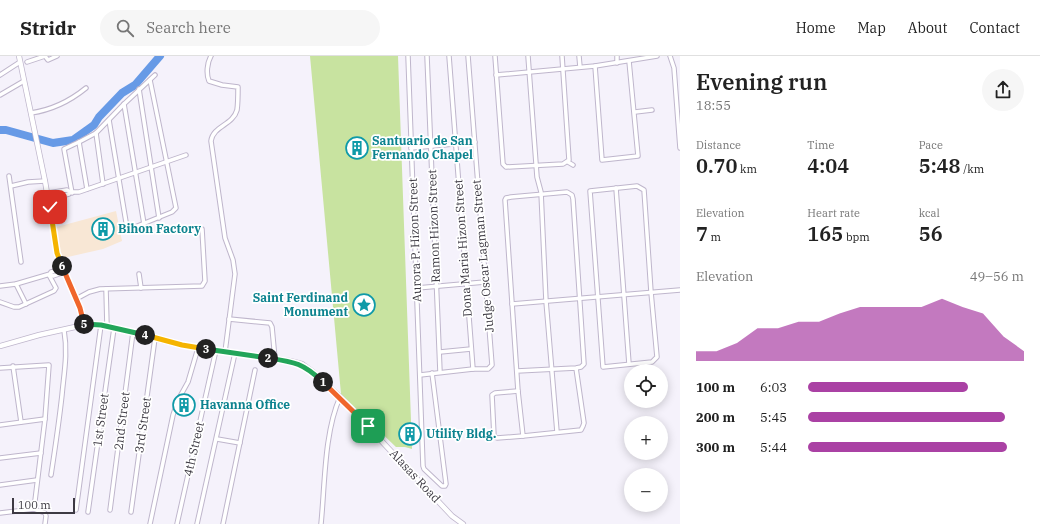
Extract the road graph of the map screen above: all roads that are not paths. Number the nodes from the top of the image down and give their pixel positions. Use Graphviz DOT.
graph roads {
  1 [pos="19,56"];
  2 [pos="45,56"];
  3 [pos="57,56"];
  4 [pos="211,56"];
  5 [pos="408,56"];
  6 [pos="427,56"];
  7 [pos="449,56"];
  8 [pos="468,56"];
  9 [pos="495,56"];
  10 [pos="528,56"];
  11 [pos="562,56"];
  12 [pos="579,56"];
  13 [pos="617,56"];
  14 [pos="657,56"];
  15 [pos="670,56"];
  16 [pos="629,61"];
  17 [pos="20,62"];
  18 [pos="28,62"];
  19 [pos="617,63"];
  20 [pos="595,66"];
  21 [pos="580,67"];
  22 [pos="563,69"];
  23 [pos="529,72"];
  24 [pos="0,74"];
  25 [pos="154,75"];
  26 [pos="496,75"];
  27 [pos="150,80"];
  28 [pos="24,81"];
  29 [pos="86,88"];
  30 [pos="139,90"];
  31 [pos="0,95"];
  32 [pos="124,104"];
  33 [pos="652,110"];
  34 [pos="635,112"];
  35 [pos="31,113"];
  36 [pos="109,120"];
  37 [pos="96,133"];
  38 [pos="680,134"];
  39 [pos="79,142"];
  40 [pos="475,142"];
  41 [pos="455,144"];
  42 [pos="431,146"];
  43 [pos="411,148"];
  44 [pos="680,148"];
  45 [pos="186,155"];
  46 [pos="166,161"];
  47 [pos="568,162"];
  48 [pos="151,166"];
  49 [pos="537,166"];
  50 [pos="573,166"];
  51 [pos="136,173"];
  52 [pos="9,176"];
  53 [pos="119,179"];
  54 [pos="45,181"];
  55 [pos="103,184"];
  56 [pos="11,186"];
  57 [pos="616,188"];
  58 [pos="87,189"];
  59 [pos="71,192"];
  60 [pos="540,194"];
  61 [pos="48,196"];
  62 [pos="159,218"];
  63 [pos="144,224"];
  64 [pos="202,229"];
  65 [pos="21,262"];
  66 [pos="64,270"];
  67 [pos="50,274"];
  68 [pos="139,274"];
  69 [pos="485,282"];
  70 [pos="466,283"];
  71 [pos="16,284"];
  72 [pos="0,286"];
  73 [pos="436,286"];
  74 [pos="141,288"];
  75 [pos="417,288"];
  76 [pos="106,289"];
  77 [pos="680,290"];
  78 [pos="650,292"];
  79 [pos="624,294"];
  80 [pos="598,296"];
  81 [pos="580,298"];
  82 [pos="76,299"];
  83 [pos="546,301"];
  84 [pos="0,302"];
  85 [pos="26,304"];
  86 [pos="512,304"];
  87 [pos="229,319"];
  88 [pos="84,325"];
  89 [pos="101,325"];
  90 [pos="107,326"];
  91 [pos="114,328"];
  92 [pos="64,330"];
  93 [pos="133,332"];
  94 [pos="155,338"];
  95 [pos="0,346"];
  96 [pos="198,348"];
  97 [pos="471,349"];
  98 [pos="216,350"];
  99 [pos="225,352"];
  100 [pos="440,352"];
  101 [pos="235,353"];
  102 [pos="275,359"];
  103 [pos="624,364"];
  104 [pos="628,364"];
  105 [pos="13,366"];
  106 [pos="0,368"];
  107 [pos="576,368"];
  108 [pos="472,369"];
  109 [pos="552,369"];
  110 [pos="255,370"];
  111 [pos="517,371"];
  112 [pos="440,372"];
  113 [pos="432,373"];
  114 [pos="420,375"];
  115 [pos="518,391"];
  116 [pos="340,397"];
  117 [pos="45,419"];
  118 [pos="20,422"];
  119 [pos="0,425"];
  120 [pos="557,432"];
  121 [pos="523,436"];
  122 [pos="217,439"];
  123 [pos="240,442"];
  124 [pos="41,452"];
  125 [pos="0,458"];
  126 [pos="51,476"];
  127 [pos="37,480"];
  128 [pos="0,485"];
  129 [pos="34,509"];
  130 [pos="76,510"];
  131 [pos="110,510"];
  132 [pos="88,512"];
  133 [pos="131,512"];
  134 [pos="0,513"];
  135 [pos="45,524"];
  136 [pos="150,524"];
  137 [pos="177,524"];
  138 [pos="198,524"];
  139 [pos="223,524"];
  140 [pos="321,524"];
  141 [pos="463,524"];
  1 -- 17 [label="street"];
  2 -- 3 [label="street"];
  2 -- 18 [label="street"];
  4 -- 87 [label="street"];
  5 -- 43 [label="street, Aurora P. Hizon Street"];
  6 -- 42 [label="street, Ramon Hizon Street"];
  7 -- 41 [label="street, Dona Maria Hizon Street"];
  8 -- 40 [label="street, Judge Oscar Lagman Street"];
  9 -- 26 [label="street"];
  10 -- 23 [label="street"];
  11 -- 22 [label="street"];
  12 -- 21 [label="street"];
  13 -- 19 [label="street"];
  14 -- 16 [label="street"];
  15 -- 38 [label="street"];
  16 -- 19 [label="street"];
  16 -- 34 [label="street"];
  17 -- 24 [label="street"];
  17 -- 28 [label="street"];
  19 -- 20 [label="street"];
  20 -- 21 [label="street"];
  20 -- 34 [label="street"];
  21 -- 22 [label="street"];
  22 -- 23 [label="street"];
  22 -- 47 [label="street"];
  23 -- 26 [label="street"];
  23 -- 49 [label="street"];
  25 -- 27 [label="street"];
  26 -- 49 [label="street"];
  27 -- 30 [label="street"];
  27 -- 46 [label="street"];
  28 -- 31 [label="street"];
  28 -- 35 [label="street"];
  29 -- 35 [label="street"];
  30 -- 32 [label="street"];
  30 -- 48 [label="street"];
  32 -- 36 [label="street"];
  32 -- 51 [label="street"];
  33 -- 34 [label="street"];
  35 -- 54 [label="street"];
  36 -- 37 [label="street"];
  36 -- 53 [label="street"];
  37 -- 39 [label="street"];
  37 -- 55 [label="street"];
  38 -- 44 [label="street"];
  39 -- 58 [label="street"];
  39 -- 59 [label="street"];
  40 -- 41 [label="street"];
  40 -- 69 [label="street, Judge Oscar Lagman Street"];
  41 -- 42 [label="street"];
  41 -- 70 [label="street, Dona Maria Hizon Street"];
  42 -- 43 [label="street"];
  42 -- 73 [label="street, Ramon Hizon Street"];
  43 -- 75 [label="street, Aurora P. Hizon Street"];
  45 -- 46 [label="street"];
  46 -- 48 [label="street"];
  46 -- 62 [label="street"];
  47 -- 49 [label="street"];
  47 -- 50 [label="street"];
  48 -- 51 [label="street"];
  48 -- 62 [label="street"];
  49 -- 60 [label="street"];
  51 -- 53 [label="street"];
  51 -- 63 [label="street"];
  52 -- 56 [label="street"];
  53 -- 55 [label="street"];
  53 -- 63 [label="street"];
  54 -- 56 [label="street"];
  54 -- 61 [label="street"];
  55 -- 58 [label="street"];
  56 -- 65 [label="street"];
  57 -- 78 [label="street"];
  57 -- 79 [label="street"];
  57 -- 80 [label="street"];
  58 -- 59 [label="street"];
  59 -- 61 [label="street"];
  60 -- 81 [label="street"];
  60 -- 83 [label="street"];
  60 -- 86 [label="street"];
  61 -- 66 [label="street"];
  62 -- 63 [label="street"];
  64 -- 74 [label="street"];
  66 -- 67 [label="street"];
  66 -- 82 [label="street"];
  67 -- 71 [label="street"];
  67 -- 85 [label="street"];
  68 -- 74 [label="street"];
  69 -- 70 [label="street"];
  69 -- 108 [label="street, Judge Oscar Lagman Street"];
  70 -- 73 [label="street"];
  70 -- 97 [label="street, Dona Maria Hizon Street"];
  71 -- 72 [label="street"];
  71 -- 85 [label="street"];
  73 -- 75 [label="street"];
  73 -- 100 [label="street, Ramon Hizon Street"];
  74 -- 76 [label="street"];
  75 -- 114 [label="street, Aurora P. Hizon Street"];
  76 -- 82 [label="street"];
  76 -- 90 [label="street"];
  77 -- 78 [label="street"];
  78 -- 79 [label="street"];
  78 -- 104 [label="street"];
  79 -- 80 [label="street"];
  79 -- 104 [label="street"];
  80 -- 81 [label="street"];
  80 -- 103 [label="street"];
  81 -- 83 [label="street"];
  81 -- 107 [label="street"];
  82 -- 88 [label="street"];
  83 -- 86 [label="street"];
  83 -- 109 [label="street"];
  84 -- 85 [label="street"];
  86 -- 111 [label="street"];
  87 -- 99 [label="street"];
  87 -- 102 [label="street"];
  88 -- 89 [label="street, Alasas Road"];
  88 -- 92 [label="street, Alasas Road"];
  89 -- 90 [label="street, Alasas Road"];
  89 -- 130 [label="street"];
  90 -- 91 [label="street, Alasas Road"];
  91 -- 93 [label="street, Alasas Road"];
  91 -- 132 [label="street, 1st Street"];
  92 -- 95 [label="street, Alasas Road"];
  92 -- 126 [label="street"];
  93 -- 94 [label="street, Alasas Road"];
  93 -- 131 [label="street, 2nd Street"];
  94 -- 96 [label="street, Alasas Road"];
  94 -- 133 [label="street, 3rd Street"];
  96 -- 98 [label="street, Alasas Road"];
  96 -- 136 [label="street"];
  97 -- 100 [label="street"];
  97 -- 108 [label="street, Dona Maria Hizon Street"];
  98 -- 99 [label="street, Alasas Road"];
  98 -- 137 [label="street, 4th Street"];
  99 -- 101 [label="street, Alasas Road"];
  100 -- 112 [label="street, Ramon Hizon Street"];
  101 -- 102 [label="street, Alasas Road"];
  101 -- 122 [label="street"];
  102 -- 116 [label="street, Alasas Road"];
  105 -- 106 [label="street"];
  105 -- 117 [label="street"];
  105 -- 118 [label="street"];
  107 -- 109 [label="street"];
  107 -- 120 [label="street"];
  108 -- 112 [label="street"];
  109 -- 111 [label="street"];
  109 -- 120 [label="street"];
  110 -- 123 [label="street"];
  111 -- 115 [label="street"];
  112 -- 113 [label="street"];
  113 -- 114 [label="street"];
  113 -- 114 [label="street, Aurora P. Hizon Street"];
  115 -- 121 [label="street"];
  115 -- 121 [label="street"];
  116 -- 140 [label="street"];
  116 -- 141 [label="street, Alasas Road"];
  117 -- 118 [label="street"];
  117 -- 124 [label="street"];
  118 -- 119 [label="street"];
  120 -- 121 [label="street"];
  122 -- 123 [label="street"];
  122 -- 138 [label="street"];
  123 -- 139 [label="street"];
  124 -- 125 [label="street"];
  124 -- 127 [label="street"];
  127 -- 128 [label="street"];
  127 -- 129 [label="street"];
  129 -- 134 [label="street"];
  129 -- 135 [label="street"];
}
